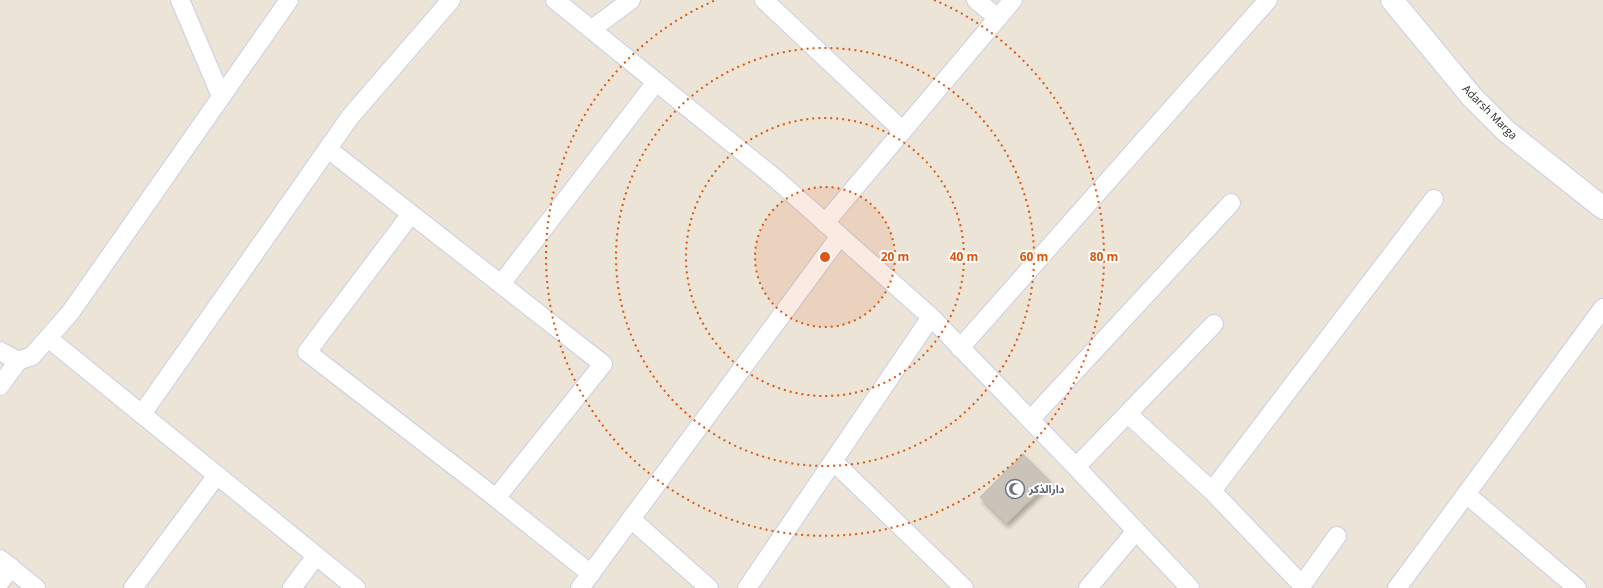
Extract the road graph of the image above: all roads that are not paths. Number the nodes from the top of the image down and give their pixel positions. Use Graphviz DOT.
graph roads {
  1 [pos="180,0"];
  2 [pos="289,0"];
  3 [pos="451,0"];
  4 [pos="555,0"];
  5 [pos="631,0"];
  6 [pos="764,0"];
  7 [pos="976,0"];
  8 [pos="1013,0"];
  9 [pos="1268,0"];
  10 [pos="1392,0"];
  11 [pos="998,18"];
  12 [pos="592,29"];
  13 [pos="656,82"];
  14 [pos="221,96"];
  15 [pos="903,131"];
  16 [pos="328,149"];
  17 [pos="1434,199"];
  18 [pos="1231,203"];
  19 [pos="1603,208"];
  20 [pos="411,214"];
  21 [pos="825,223"];
  22 [pos="840,236"];
  23 [pos="501,284"];
  24 [pos="1603,308"];
  25 [pos="931,317"];
  26 [pos="1214,324"];
  27 [pos="48,338"];
  28 [pos="960,348"];
  29 [pos="0,351"];
  30 [pos="18,362"];
  31 [pos="0,386"];
  32 [pos="142,414"];
  33 [pos="1128,414"];
  34 [pos="1030,420"];
  35 [pos="834,462"];
  36 [pos="1076,467"];
  37 [pos="217,475"];
  38 [pos="1212,491"];
  39 [pos="1466,494"];
  40 [pos="496,498"];
  41 [pos="631,519"];
  42 [pos="1136,531"];
  43 [pos="1337,536"];
  44 [pos="316,556"];
  45 [pos="5,563"];
  46 [pos="591,574"];
  47 [pos="0,582"];
  48 [pos="751,587"];
  49 [pos="36,588"];
  50 [pos="132,588"];
  51 [pos="292,588"];
  52 [pos="356,588"];
  53 [pos="580,588"];
  54 [pos="709,588"];
  55 [pos="964,588"];
  56 [pos="1088,588"];
  57 [pos="1190,588"];
  58 [pos="1397,588"];
  59 [pos="1577,588"];
  1 -- 14 [label="street"];
  2 -- 14 [label="street"];
  3 -- 16 [label="street"];
  4 -- 12 [label="street"];
  5 -- 12 [label="street"];
  6 -- 15 [label="street"];
  7 -- 11 [label="street"];
  8 -- 11 [label="street"];
  9 -- 28 [label="street"];
  10 -- 19 [label="main road, Adarsh Marga"];
  11 -- 15 [label="street"];
  12 -- 13 [label="street"];
  13 -- 21 [label="street"];
  13 -- 23 [label="street"];
  14 -- 27 [label="street"];
  15 -- 21 [label="street"];
  16 -- 20 [label="street"];
  16 -- 32 [label="street"];
  17 -- 38 [label="street"];
  18 -- 34 [label="street"];
  20 -- 23 [label="street"];
  20 -- 40 [label="street"];
  21 -- 22 [label="street"];
  22 -- 25 [label="street"];
  22 -- 41 [label="street"];
  23 -- 40 [label="street"];
  24 -- 39 [label="street"];
  25 -- 28 [label="street"];
  25 -- 35 [label="street"];
  26 -- 33 [label="street"];
  27 -- 30 [label="street"];
  27 -- 32 [label="street"];
  28 -- 34 [label="street"];
  29 -- 30 [label="street"];
  30 -- 31 [label="street"];
  32 -- 37 [label="street"];
  33 -- 36 [label="street"];
  33 -- 38 [label="street"];
  34 -- 36 [label="street"];
  35 -- 48 [label="street"];
  35 -- 55 [label="street"];
  36 -- 42 [label="street"];
  37 -- 44 [label="street"];
  37 -- 50 [label="street"];
  38 -- 43 [label="street"];
  39 -- 58 [label="street"];
  39 -- 59 [label="street"];
  40 -- 46 [label="street"];
  41 -- 46 [label="street"];
  41 -- 54 [label="street"];
  42 -- 56 [label="street"];
  42 -- 57 [label="street"];
  44 -- 51 [label="street"];
  44 -- 52 [label="street"];
  45 -- 47 [label="street"];
  45 -- 49 [label="street"];
  46 -- 53 [label="street"];
}
